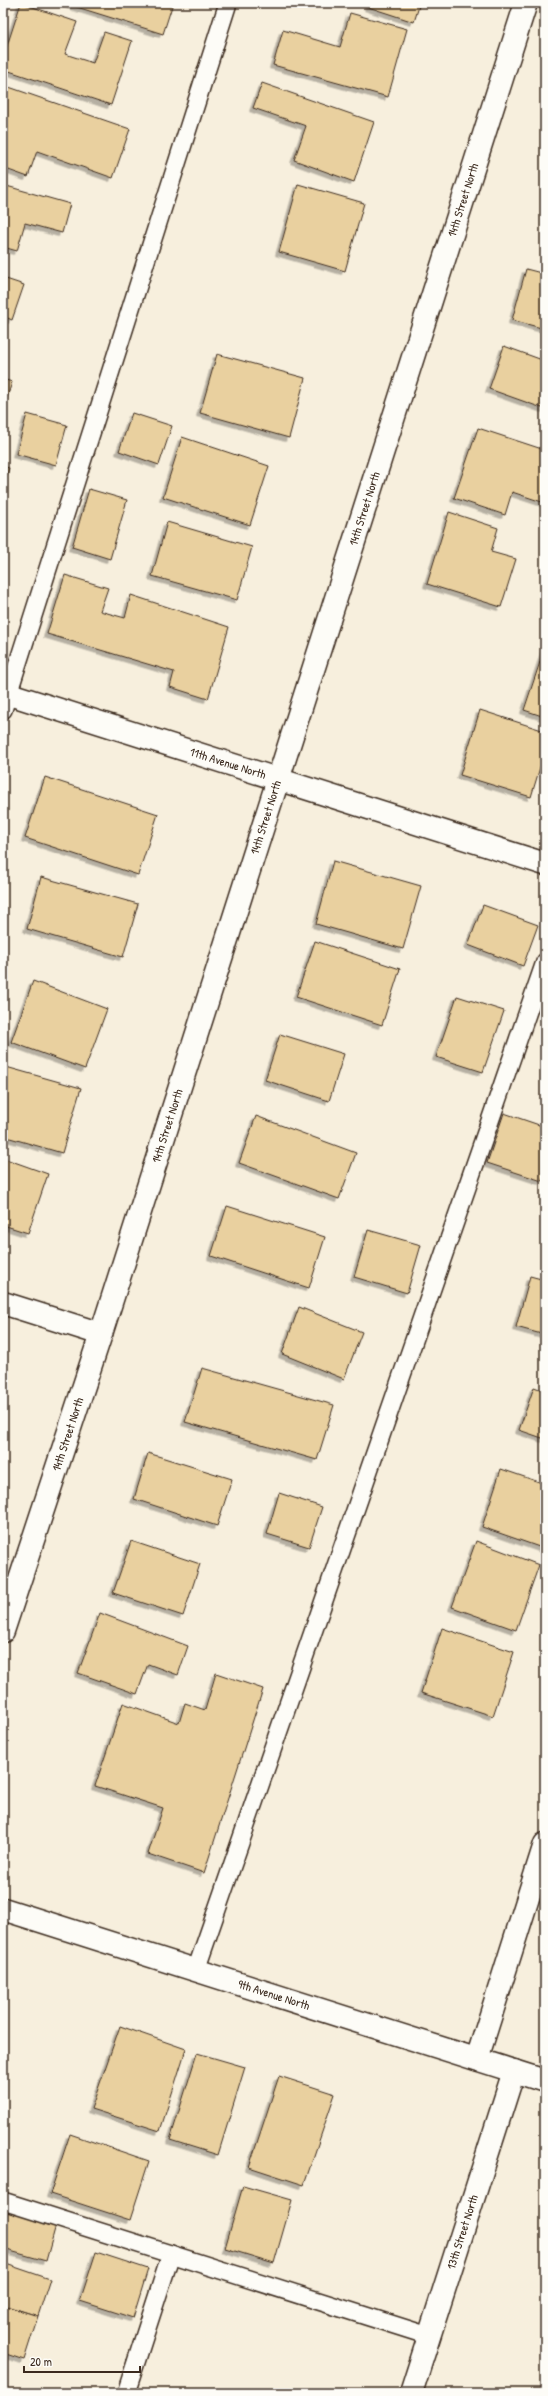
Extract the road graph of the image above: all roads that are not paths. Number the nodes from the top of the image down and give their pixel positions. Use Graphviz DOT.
graph roads {
  1 [pos="228,3"];
  2 [pos="526,3"];
  3 [pos="5,699"];
  4 [pos="279,780"];
  5 [pos="545,864"];
  6 [pos="545,962"];
  7 [pos="3,1303"];
  8 [pos="101,1334"];
  9 [pos="3,1631"];
  10 [pos="545,1844"];
  11 [pos="3,1909"];
  12 [pos="196,1970"];
  13 [pos="477,2060"];
  14 [pos="514,2071"];
  15 [pos="545,2081"];
  16 [pos="3,2201"];
  17 [pos="171,2254"];
  18 [pos="429,2336"];
  19 [pos="126,2393"];
  20 [pos="411,2393"];
  1 -- 3 [label="lane"];
  2 -- 4 [label="street, 14th Street North"];
  3 -- 4 [label="street, 11th Avenue North"];
  4 -- 5 [label="street, 11th Avenue North"];
  4 -- 8 [label="street, 14th Street North"];
  6 -- 12 [label="lane"];
  7 -- 8 [label="street"];
  8 -- 9 [label="street, 14th Street North"];
  10 -- 13 [label="street"];
  11 -- 12 [label="street, 9th Avenue North"];
  12 -- 13 [label="street, 9th Avenue North"];
  13 -- 14 [label="street, 9th Avenue North"];
  14 -- 15 [label="street, 9th Avenue North"];
  14 -- 18 [label="street, 13th Street North"];
  16 -- 17 [label="lane"];
  17 -- 18 [label="lane"];
  17 -- 19 [label="lane"];
  18 -- 20 [label="street, 13th Street North"];
}
